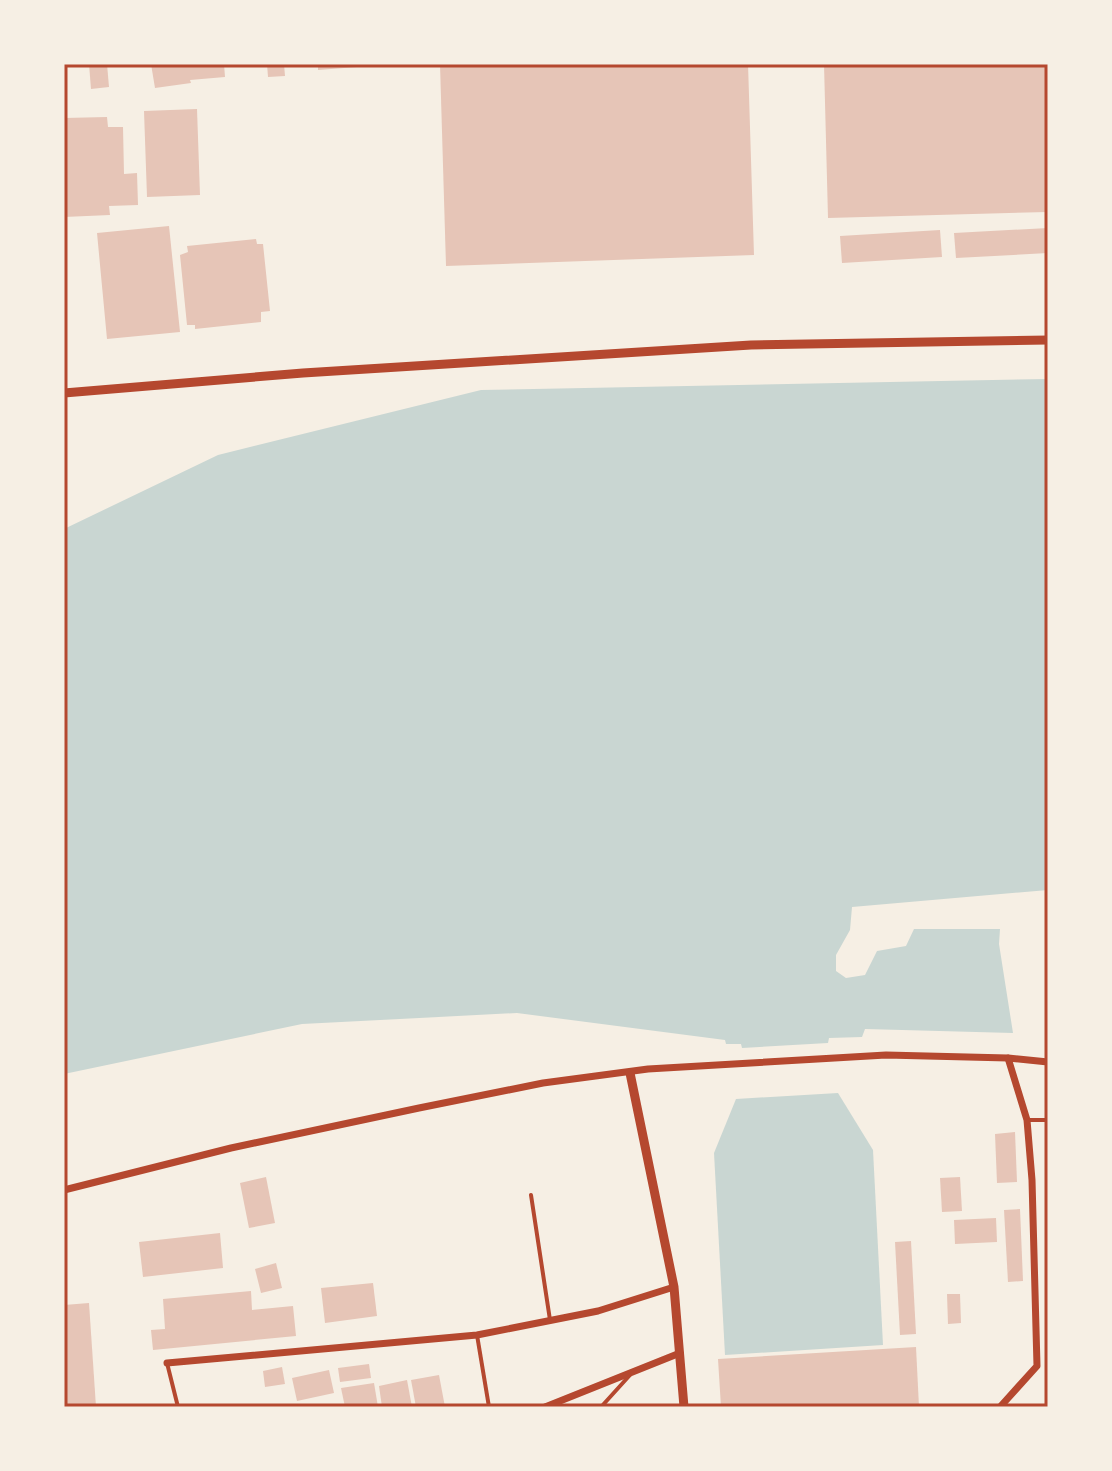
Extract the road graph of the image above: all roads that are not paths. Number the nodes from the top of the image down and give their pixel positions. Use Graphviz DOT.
graph roads {
  1 [pos="1048,340"];
  2 [pos="64,393"];
  3 [pos="1008,1058"];
  4 [pos="1048,1062"];
  5 [pos="630,1073"];
  6 [pos="1027,1120"];
  7 [pos="1048,1120"];
  8 [pos="64,1190"];
  9 [pos="531,1195"];
  10 [pos="674,1287"];
  11 [pos="550,1322"];
  12 [pos="477,1335"];
  13 [pos="680,1353"];
  14 [pos="167,1363"];
  15 [pos="632,1374"];
  16 [pos="178,1407"];
  17 [pos="489,1407"];
  18 [pos="545,1407"];
  19 [pos="601,1407"];
  20 [pos="684,1407"];
  21 [pos="1000,1407"];
  1 -- 2 [label="street"];
  3 -- 4 [label="street"];
  3 -- 5 [label="street"];
  3 -- 6 [label="street"];
  5 -- 8 [label="street"];
  5 -- 10 [label="street"];
  6 -- 7 [label="lane"];
  6 -- 21 [label="street"];
  9 -- 11 [label="lane"];
  10 -- 11 [label="street"];
  10 -- 13 [label="street"];
  11 -- 12 [label="street"];
  12 -- 14 [label="street"];
  12 -- 17 [label="lane"];
  13 -- 15 [label="street"];
  13 -- 20 [label="street"];
  14 -- 16 [label="lane"];
  15 -- 18 [label="street"];
  15 -- 19 [label="lane"];
}
